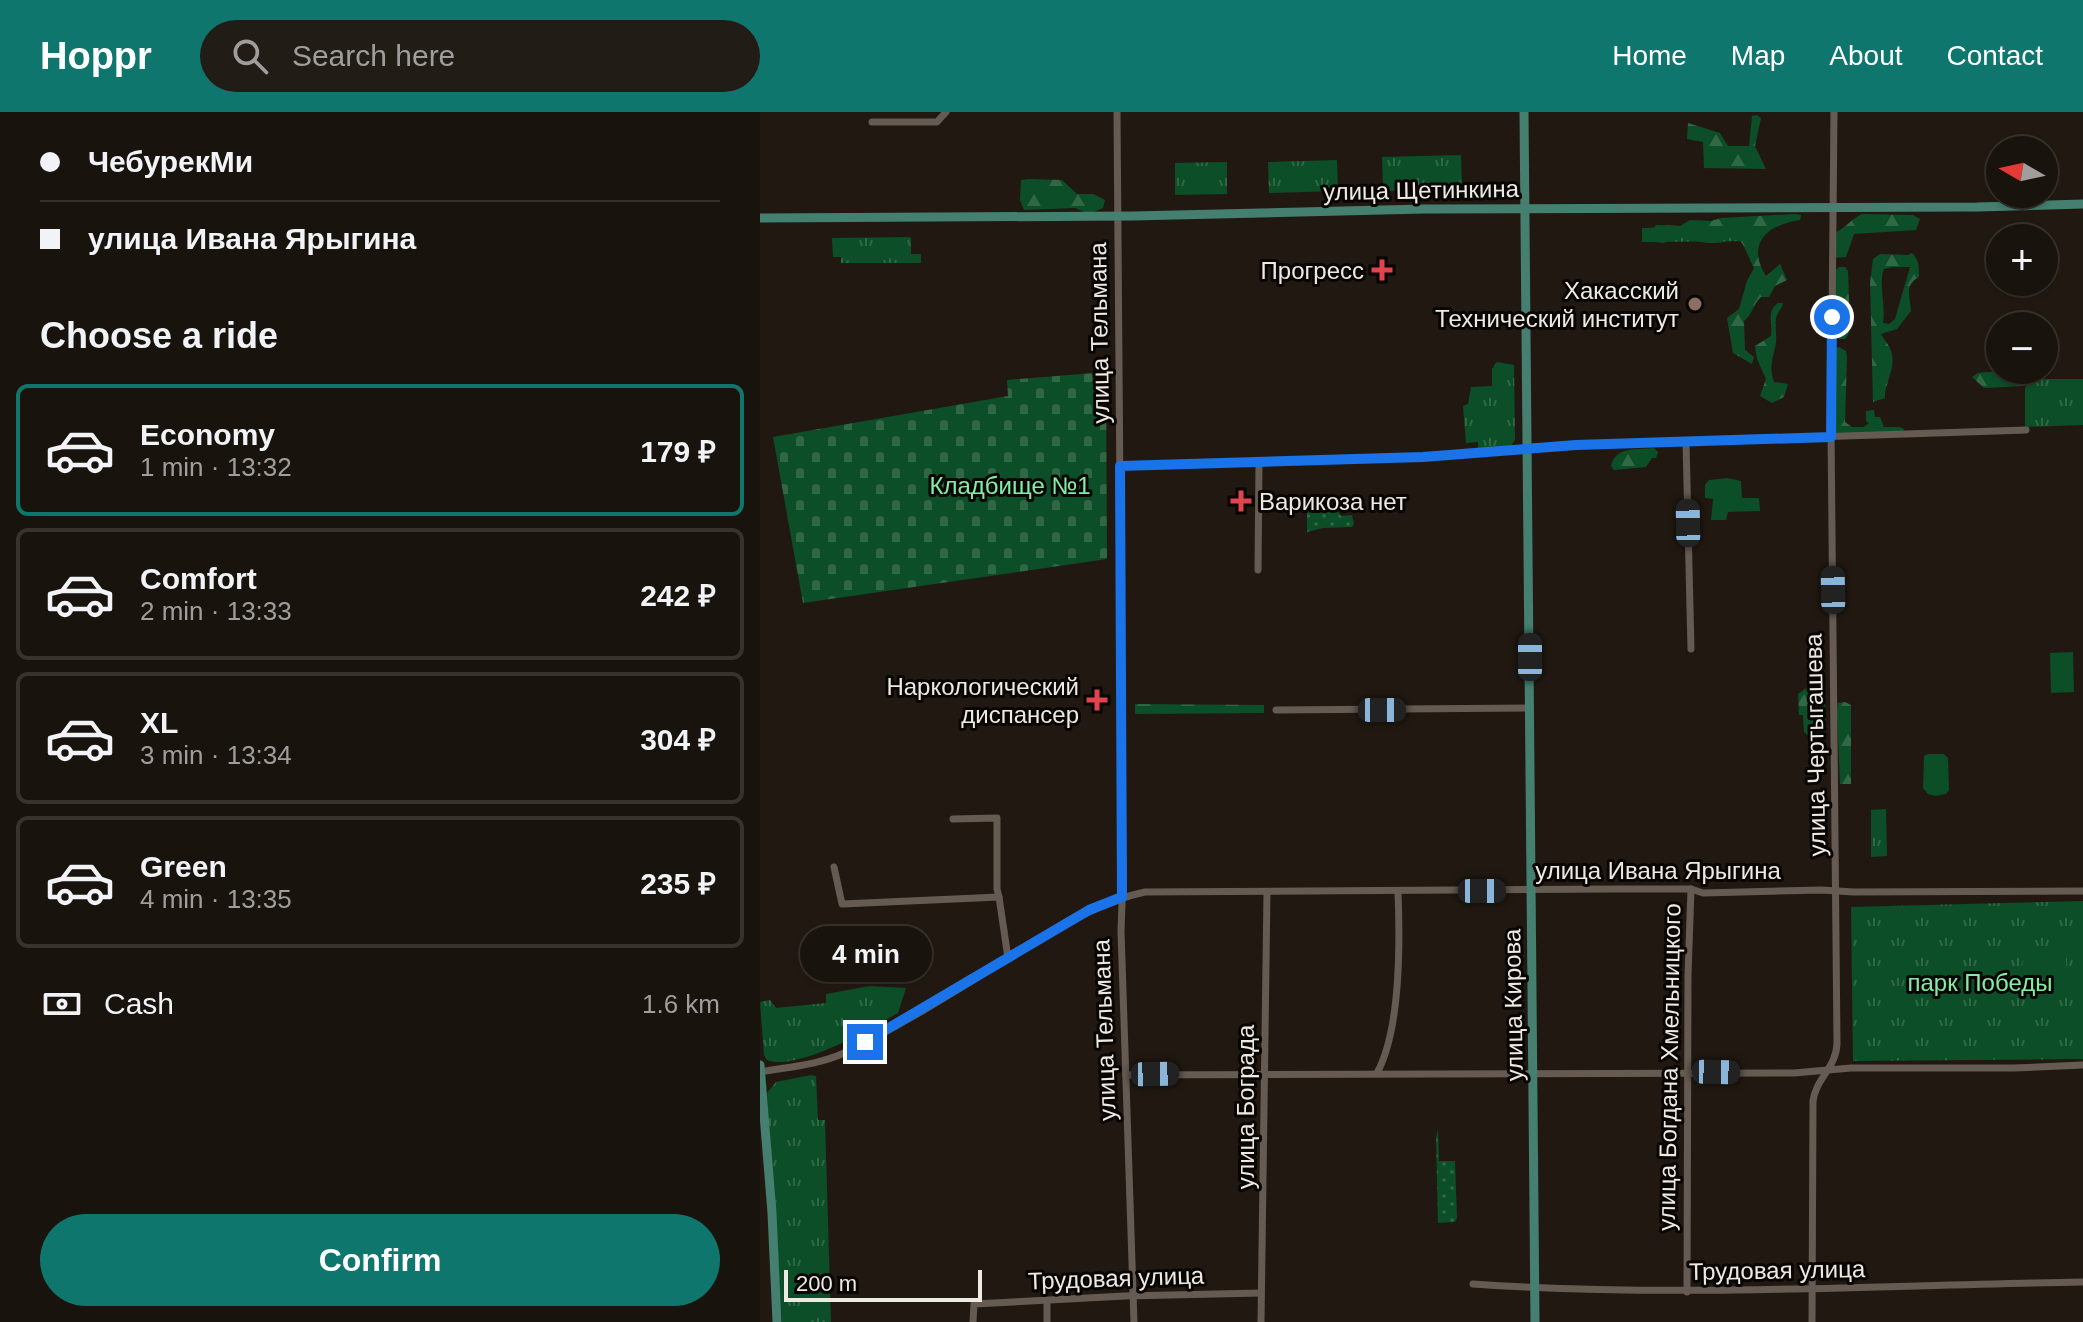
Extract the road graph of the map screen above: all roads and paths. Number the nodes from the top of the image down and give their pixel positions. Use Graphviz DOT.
graph roads {
  1 [pos="894,112"];
  2 [pos="1117,112"];
  3 [pos="1524,112"];
  4 [pos="1834,112"];
  5 [pos="946,113"];
  6 [pos="872,122"];
  7 [pos="893,122"];
  8 [pos="2083,204"];
  9 [pos="1834,207"];
  10 [pos="1526,209"];
  11 [pos="1118,216"];
  12 [pos="760,218"];
  13 [pos="2026,430"];
  14 [pos="1831,437"];
  15 [pos="1686,442"];
  16 [pos="1528,449"];
  17 [pos="1259,462"];
  18 [pos="1120,466"];
  19 [pos="1258,570"];
  20 [pos="1691,649"];
  21 [pos="1530,708"];
  22 [pos="1276,710"];
  23 [pos="953,819"];
  24 [pos="834,867"];
  25 [pos="1691,889"];
  26 [pos="1531,890"];
  27 [pos="1836,891"];
  28 [pos="2083,891"];
  29 [pos="1267,892"];
  30 [pos="1398,892"];
  31 [pos="999,897"];
  32 [pos="1122,897"];
  33 [pos="1008,958"];
  34 [pos="760,1065"];
  35 [pos="2083,1065"];
  36 [pos="760,1072"];
  37 [pos="1687,1072"];
  38 [pos="1827,1072"];
  39 [pos="1264,1073"];
  40 [pos="1377,1073"];
  41 [pos="1533,1073"];
  42 [pos="1126,1075"];
  43 [pos="2083,1282"];
  44 [pos="1473,1284"];
  45 [pos="1535,1288"];
  46 [pos="1812,1289"];
  47 [pos="1687,1292"];
  48 [pos="1261,1293"];
  49 [pos="1134,1296"];
  50 [pos="1047,1301"];
  51 [pos="777,1322"];
  52 [pos="973,1322"];
  53 [pos="1047,1322"];
  54 [pos="1134,1322"];
  55 [pos="1261,1322"];
  56 [pos="1535,1322"];
  57 [pos="1812,1322"];
  1 -- 7 [label="street"];
  2 -- 11 [label="street, улица Тельмана"];
  3 -- 10 [label="main road, улица Кирова"];
  4 -- 9 [label="street, улица Чертыгашева"];
  5 -- 7 [label="street"];
  6 -- 7 [label="street"];
  8 -- 9 [label="main road, улица Щетинкина"];
  9 -- 10 [label="main road, улица Щетинкина"];
  9 -- 14 [label="street, улица Чертыгашева"];
  10 -- 11 [label="main road, улица Щетинкина"];
  10 -- 16 [label="main road, улица Кирова"];
  11 -- 12 [label="main road, улица Щетинкина"];
  11 -- 18 [label="street, улица Тельмана"];
  13 -- 14 [label="street"];
  14 -- 15 [label="street"];
  14 -- 27 [label="street, улица Чертыгашева"];
  15 -- 16 [label="street"];
  15 -- 20 [label="street"];
  16 -- 17 [label="street"];
  16 -- 21 [label="main road, улица Кирова"];
  17 -- 18 [label="street"];
  17 -- 19 [label="street"];
  18 -- 32 [label="street, улица Тельмана"];
  21 -- 22 [label="street"];
  21 -- 26 [label="main road, улица Кирова"];
  23 -- 31 [label="street"];
  24 -- 31 [label="street"];
  25 -- 26 [label="street, улица Ивана Ярыгина"];
  25 -- 27 [label="street, улица Ивана Ярыгина"];
  25 -- 37 [label="street, улица Богдана Хмельницкого"];
  26 -- 30 [label="street, улица Ивана Ярыгина"];
  26 -- 41 [label="main road, улица Кирова"];
  27 -- 28 [label="street, улица Ивана Ярыгина"];
  27 -- 38 [label="street, улица Чертыгашева"];
  29 -- 30 [label="street, улица Ивана Ярыгина"];
  29 -- 32 [label="street, улица Ивана Ярыгина"];
  29 -- 39 [label="street, улица Бограда"];
  30 -- 40 [label="street"];
  31 -- 33 [label="street"];
  32 -- 33 [label="street, улица Ивана Ярыгина"];
  32 -- 42 [label="street, улица Тельмана"];
  33 -- 36 [label="street, улица Ивана Ярыгина"];
  34 -- 36 [label="main road"];
  35 -- 38 [label="street"];
  36 -- 51 [label="main road"];
  37 -- 38 [label="street"];
  37 -- 41 [label="street"];
  37 -- 47 [label="street, улица Богдана Хмельницкого"];
  38 -- 46 [label="street, улица Чертыгашева"];
  39 -- 40 [label="street"];
  39 -- 42 [label="street"];
  39 -- 48 [label="street, улица Бограда"];
  40 -- 41 [label="street"];
  41 -- 45 [label="main road, улица Кирова"];
  42 -- 49 [label="street, улица Тельмана"];
  43 -- 46 [label="street, Трудовая улица"];
  44 -- 45 [label="street, Трудовая улица"];
  45 -- 47 [label="street, Трудовая улица"];
  45 -- 56 [label="main road, улица Кирова"];
  46 -- 47 [label="street, Трудовая улица"];
  46 -- 57 [label="street, улица Чертыгашева"];
  48 -- 49 [label="street, Трудовая улица"];
  48 -- 55 [label="street, улица Бограда"];
  49 -- 50 [label="street, Трудовая улица"];
  49 -- 54 [label="street, улица Тельмана"];
  50 -- 52 [label="street, Трудовая улица"];
  50 -- 53 [label="street"];
}
